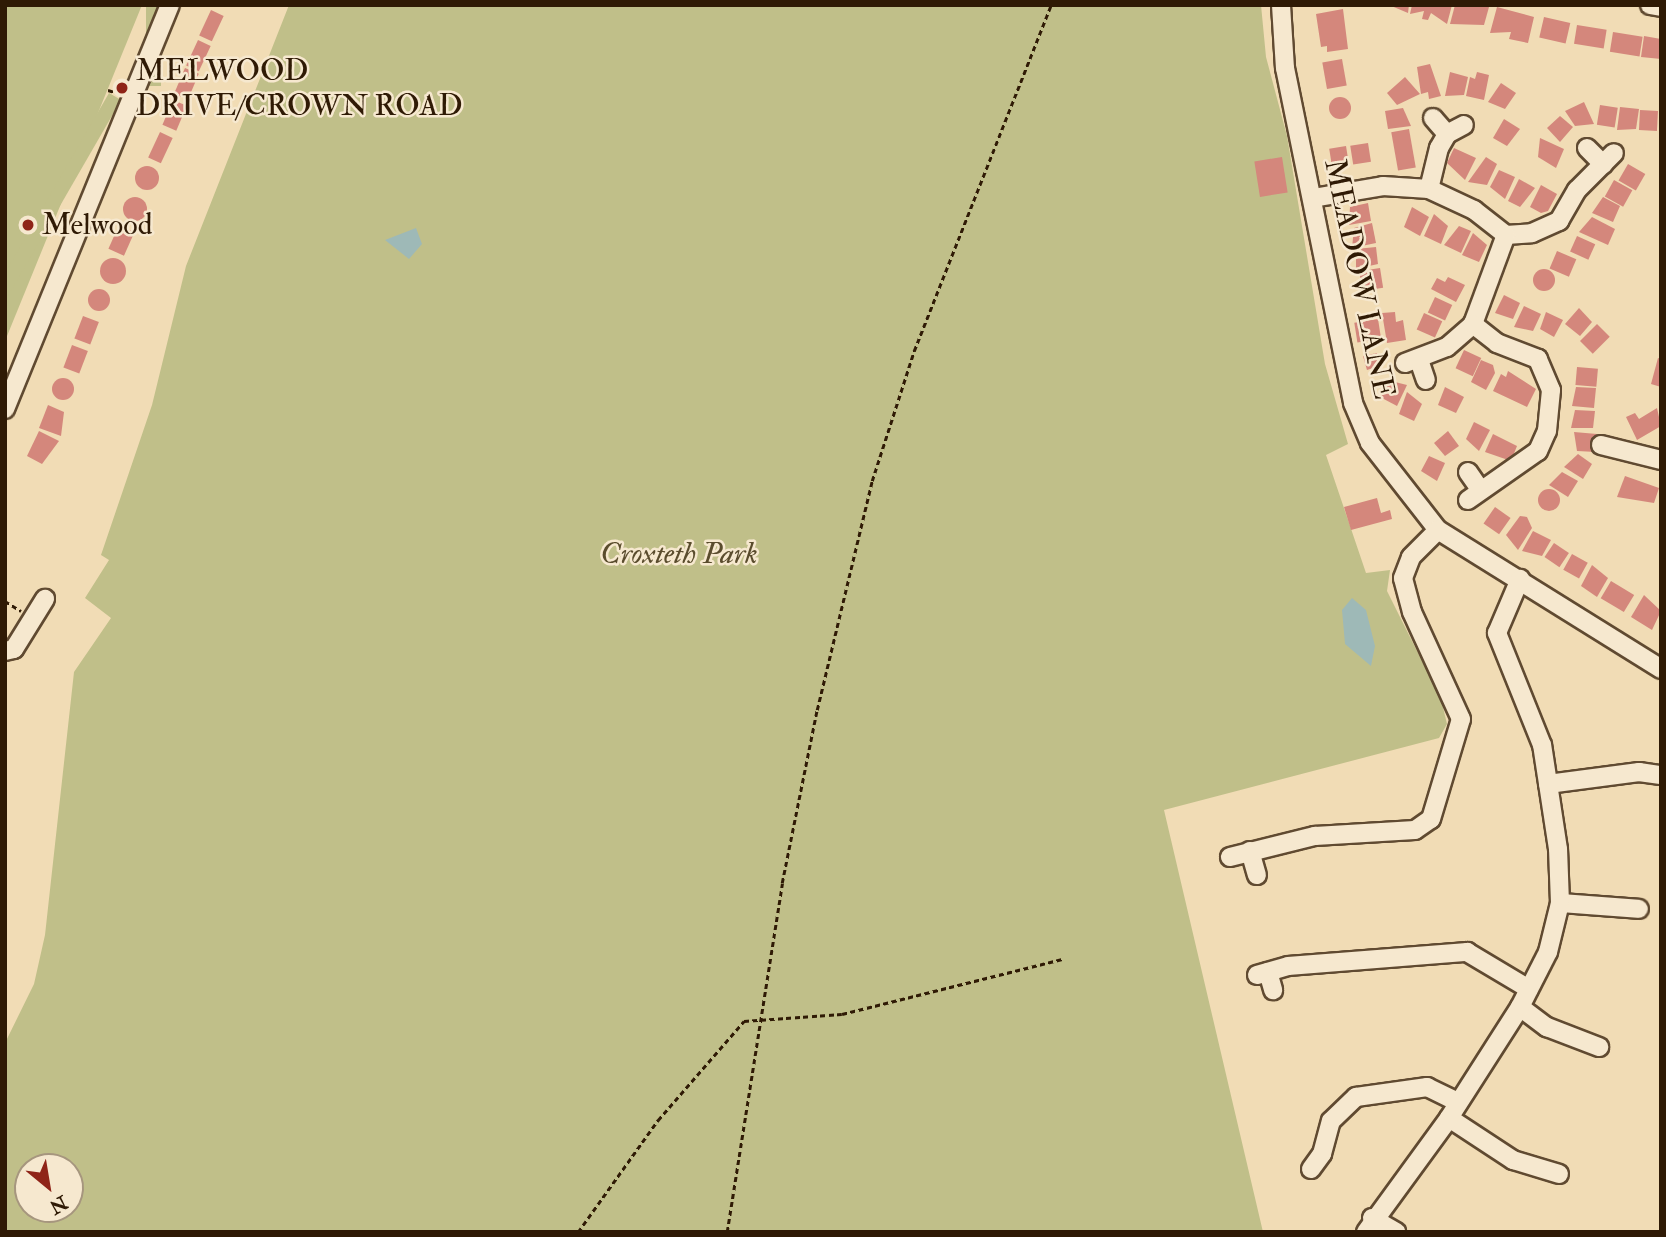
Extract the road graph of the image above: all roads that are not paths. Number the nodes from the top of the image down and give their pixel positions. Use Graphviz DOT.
graph roads {
  1 [pos="170,5"];
  2 [pos="1281,5"];
  3 [pos="1650,5"];
  4 [pos="1661,7"];
  5 [pos="1433,118"];
  6 [pos="1464,125"];
  7 [pos="1447,134"];
  8 [pos="1587,148"];
  9 [pos="1429,189"];
  10 [pos="1313,198"];
  11 [pos="1506,234"];
  12 [pos="1473,324"];
  13 [pos="1426,380"];
  14 [pos="5,410"];
  15 [pos="1601,445"];
  16 [pos="1661,460"];
  17 [pos="1468,472"];
  18 [pos="1438,530"];
  19 [pos="1520,579"];
  20 [pos="45,599"];
  21 [pos="5,651"];
  22 [pos="1661,669"];
  23 [pos="1661,775"];
  24 [pos="1548,784"];
  25 [pos="1250,851"];
  26 [pos="1230,857"];
  27 [pos="1257,875"];
  28 [pos="1560,903"];
  29 [pos="1639,909"];
  30 [pos="1266,979"];
  31 [pos="1528,989"];
  32 [pos="1520,1007"];
  33 [pos="1599,1047"];
  34 [pos="1454,1110"];
  35 [pos="1311,1169"];
  36 [pos="1559,1174"];
  37 [pos="1369,1225"];
  38 [pos="1396,1232"];
  1 -- 14 [label="street"];
  2 -- 10 [label="street, MEADOW LANE"];
  3 -- 4 [label="street"];
  5 -- 7 [label="street"];
  6 -- 7 [label="street"];
  7 -- 9 [label="street"];
  8 -- 11 [label="street"];
  9 -- 10 [label="street"];
  9 -- 11 [label="street"];
  10 -- 18 [label="street, MEADOW LANE"];
  11 -- 12 [label="street"];
  12 -- 13 [label="street"];
  12 -- 17 [label="street"];
  15 -- 16 [label="street"];
  18 -- 19 [label="street, MEADOW LANE"];
  18 -- 25 [label="street"];
  19 -- 22 [label="street, MEADOW LANE"];
  19 -- 24 [label="street"];
  20 -- 21 [label="street"];
  23 -- 24 [label="street"];
  24 -- 28 [label="street"];
  25 -- 26 [label="street"];
  25 -- 27 [label="street"];
  28 -- 29 [label="street"];
  28 -- 31 [label="street"];
  30 -- 31 [label="street"];
  31 -- 32 [label="street"];
  32 -- 33 [label="street"];
  32 -- 34 [label="street"];
  34 -- 35 [label="street"];
  34 -- 36 [label="street"];
  34 -- 37 [label="street"];
  37 -- 38 [label="street"];
}
